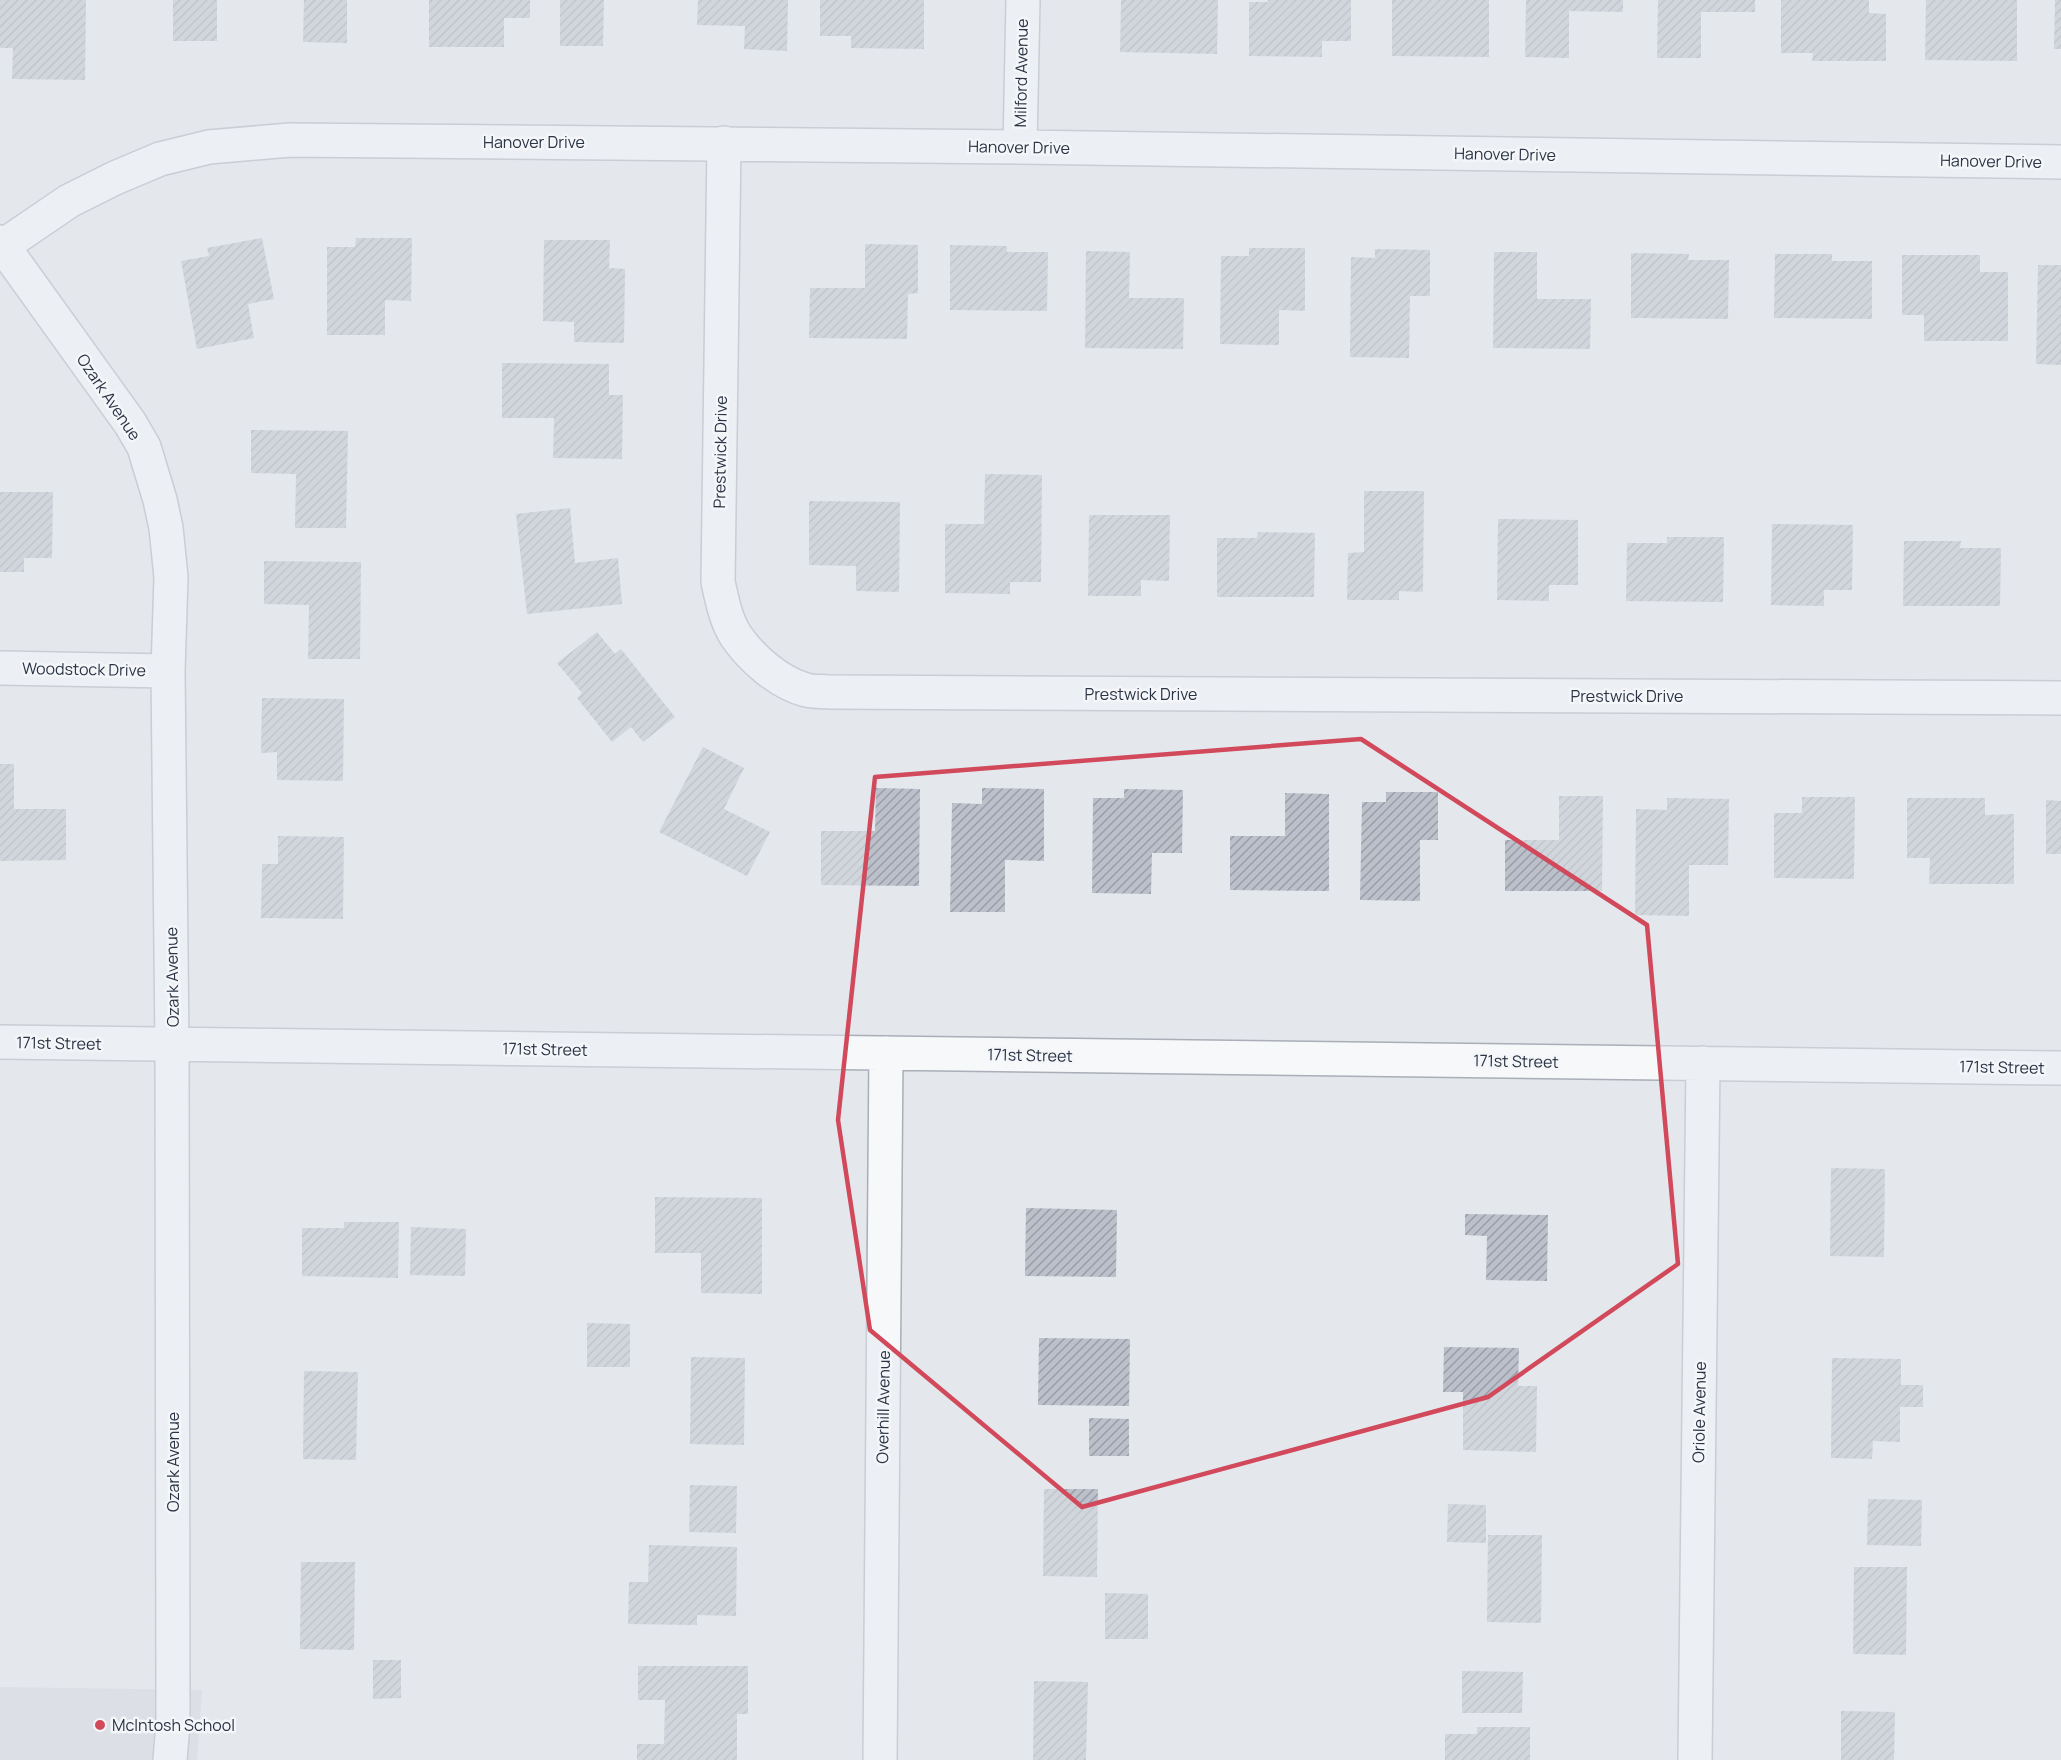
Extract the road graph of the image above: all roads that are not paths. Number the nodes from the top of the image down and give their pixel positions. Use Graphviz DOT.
graph roads {
  1 [pos="1023,0"];
  2 [pos="724,143"];
  3 [pos="1020,147"];
  4 [pos="2061,162"];
  5 [pos="1,244"];
  6 [pos="0,668"];
  7 [pos="168,671"];
  8 [pos="2061,699"];
  9 [pos="0,1042"];
  10 [pos="172,1045"];
  11 [pos="886,1053"];
  12 [pos="1703,1063"];
  13 [pos="2061,1068"];
  14 [pos="171,1760"];
  15 [pos="880,1760"];
  16 [pos="1695,1760"];
  1 -- 3 [label="street, Milford Avenue"];
  2 -- 3 [label="street, Hanover Drive"];
  2 -- 5 [label="street, Hanover Drive"];
  2 -- 8 [label="street, Prestwick Drive"];
  3 -- 4 [label="street, Hanover Drive"];
  5 -- 7 [label="street, Ozark Avenue"];
  6 -- 7 [label="street, Woodstock Drive"];
  7 -- 10 [label="street, Ozark Avenue"];
  9 -- 10 [label="street, 171st Street"];
  10 -- 11 [label="street, 171st Street"];
  10 -- 14 [label="street, Ozark Avenue"];
  11 -- 12 [label="street, 171st Street"];
  11 -- 15 [label="street, Overhill Avenue"];
  12 -- 13 [label="street, 171st Street"];
  12 -- 16 [label="street, Oriole Avenue"];
}
